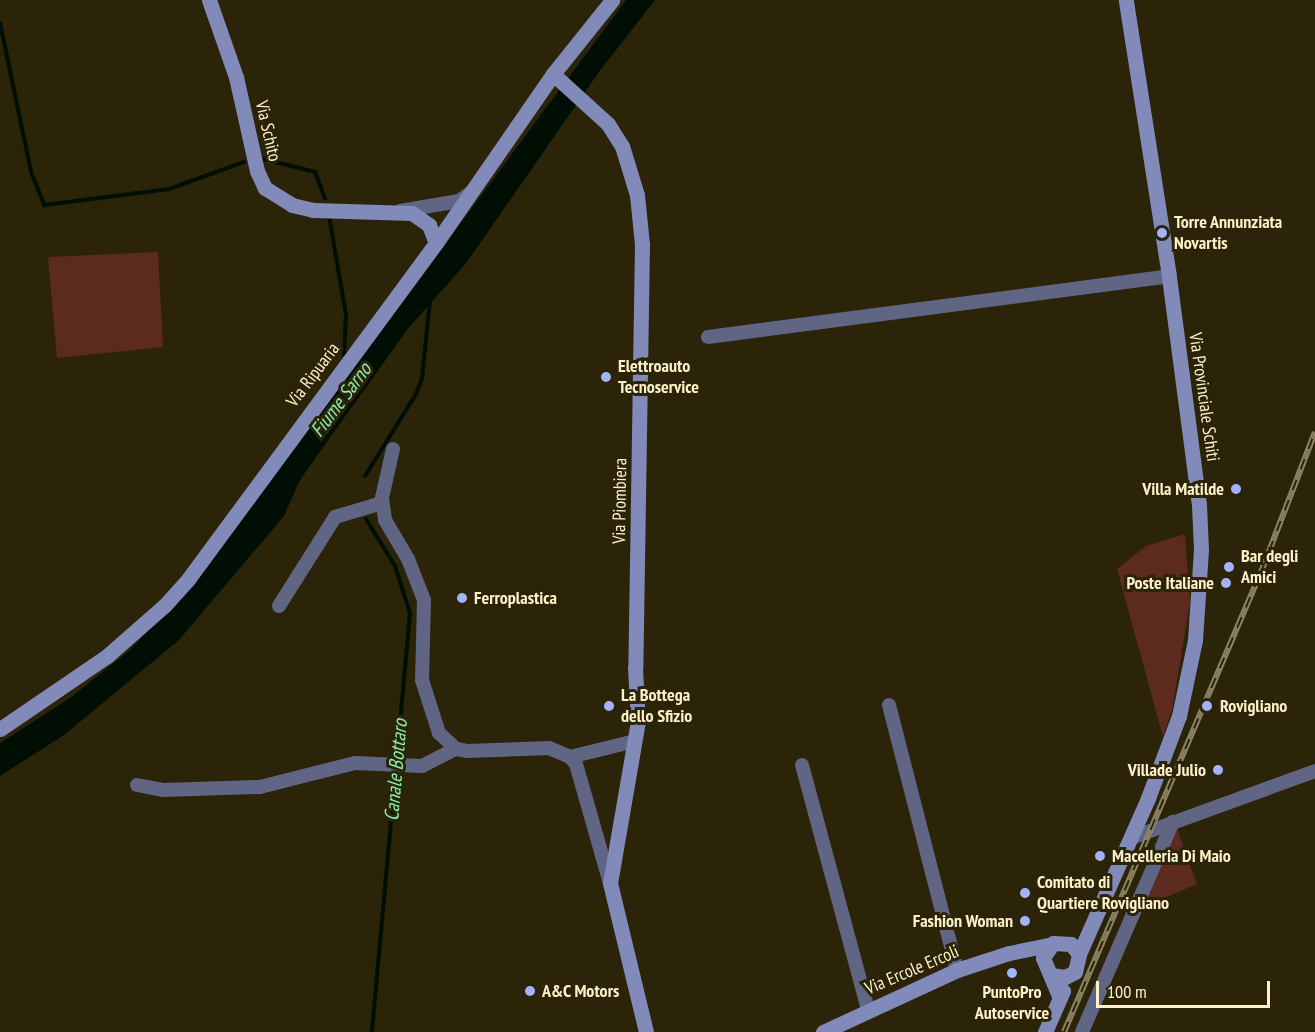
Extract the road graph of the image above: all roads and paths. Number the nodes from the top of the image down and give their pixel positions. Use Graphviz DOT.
graph roads {
  1 [pos="209,0"];
  2 [pos="612,0"];
  3 [pos="1126,0"];
  4 [pos="553,74"];
  5 [pos="472,191"];
  6 [pos="400,210"];
  7 [pos="436,243"];
  8 [pos="1169,276"];
  9 [pos="708,337"];
  10 [pos="393,450"];
  11 [pos="382,503"];
  12 [pos="279,606"];
  13 [pos="889,705"];
  14 [pos="0,729"];
  15 [pos="635,741"];
  16 [pos="456,749"];
  17 [pos="570,757"];
  18 [pos="802,765"];
  19 [pos="1315,771"];
  20 [pos="137,785"];
  21 [pos="1173,822"];
  22 [pos="1131,838"];
  23 [pos="610,883"];
  24 [pos="1091,927"];
  25 [pos="1066,942"];
  26 [pos="1049,945"];
  27 [pos="1020,952"];
  28 [pos="1079,954"];
  29 [pos="957,970"];
  30 [pos="1047,971"];
  31 [pos="1070,976"];
  32 [pos="1060,998"];
  33 [pos="868,1010"];
  34 [pos="646,1032"];
  35 [pos="823,1032"];
  36 [pos="1045,1032"];
  37 [pos="1082,1032"];
  1 -- 6 [label="street, Via Schito"];
  2 -- 4 [label="street, Via Ripuaria"];
  3 -- 8 [label="street, Via Provinciale Schiti"];
  4 -- 5 [label="street, Via Ripuaria"];
  4 -- 15 [label="street, Via Piombiera"];
  5 -- 6 [label="street"];
  5 -- 7 [label="street, Via Ripuaria"];
  6 -- 7 [label="street, Via Schito"];
  7 -- 14 [label="street, Via Ripuaria"];
  8 -- 9 [label="street"];
  8 -- 22 [label="street, Via Provinciale Schiti"];
  10 -- 11 [label="street"];
  11 -- 12 [label="street"];
  11 -- 16 [label="street"];
  13 -- 29 [label="street"];
  15 -- 17 [label="street"];
  15 -- 23 [label="street, Via Piombiera"];
  16 -- 17 [label="street"];
  16 -- 20 [label="street"];
  17 -- 23 [label="street, Via Piombiera"];
  18 -- 33 [label="street"];
  19 -- 21 [label="street"];
  21 -- 22 [label="street"];
  21 -- 37 [label="street"];
  22 -- 24 [label="street, Via Provinciale Schiti"];
  23 -- 34 [label="street, Via Piombiera"];
  24 -- 25 [label="street"];
  24 -- 28 [label="street, Via Provinciale Schiti"];
  25 -- 26 [label="street"];
  25 -- 28 [label="street"];
  26 -- 27 [label="street, Via Ercole Ercoli"];
  26 -- 30 [label="street"];
  27 -- 29 [label="street, Via Ercole Ercoli"];
  27 -- 30 [label="street"];
  28 -- 31 [label="street, Via Provinciale Schiti"];
  29 -- 33 [label="street, Via Ercole Ercoli"];
  30 -- 31 [label="street"];
  30 -- 32 [label="street"];
  31 -- 32 [label="street, Via Provinciale Schiti"];
  32 -- 36 [label="street, Via Provinciale Schiti"];
  33 -- 35 [label="street, Via Ercole Ercoli"];
}
